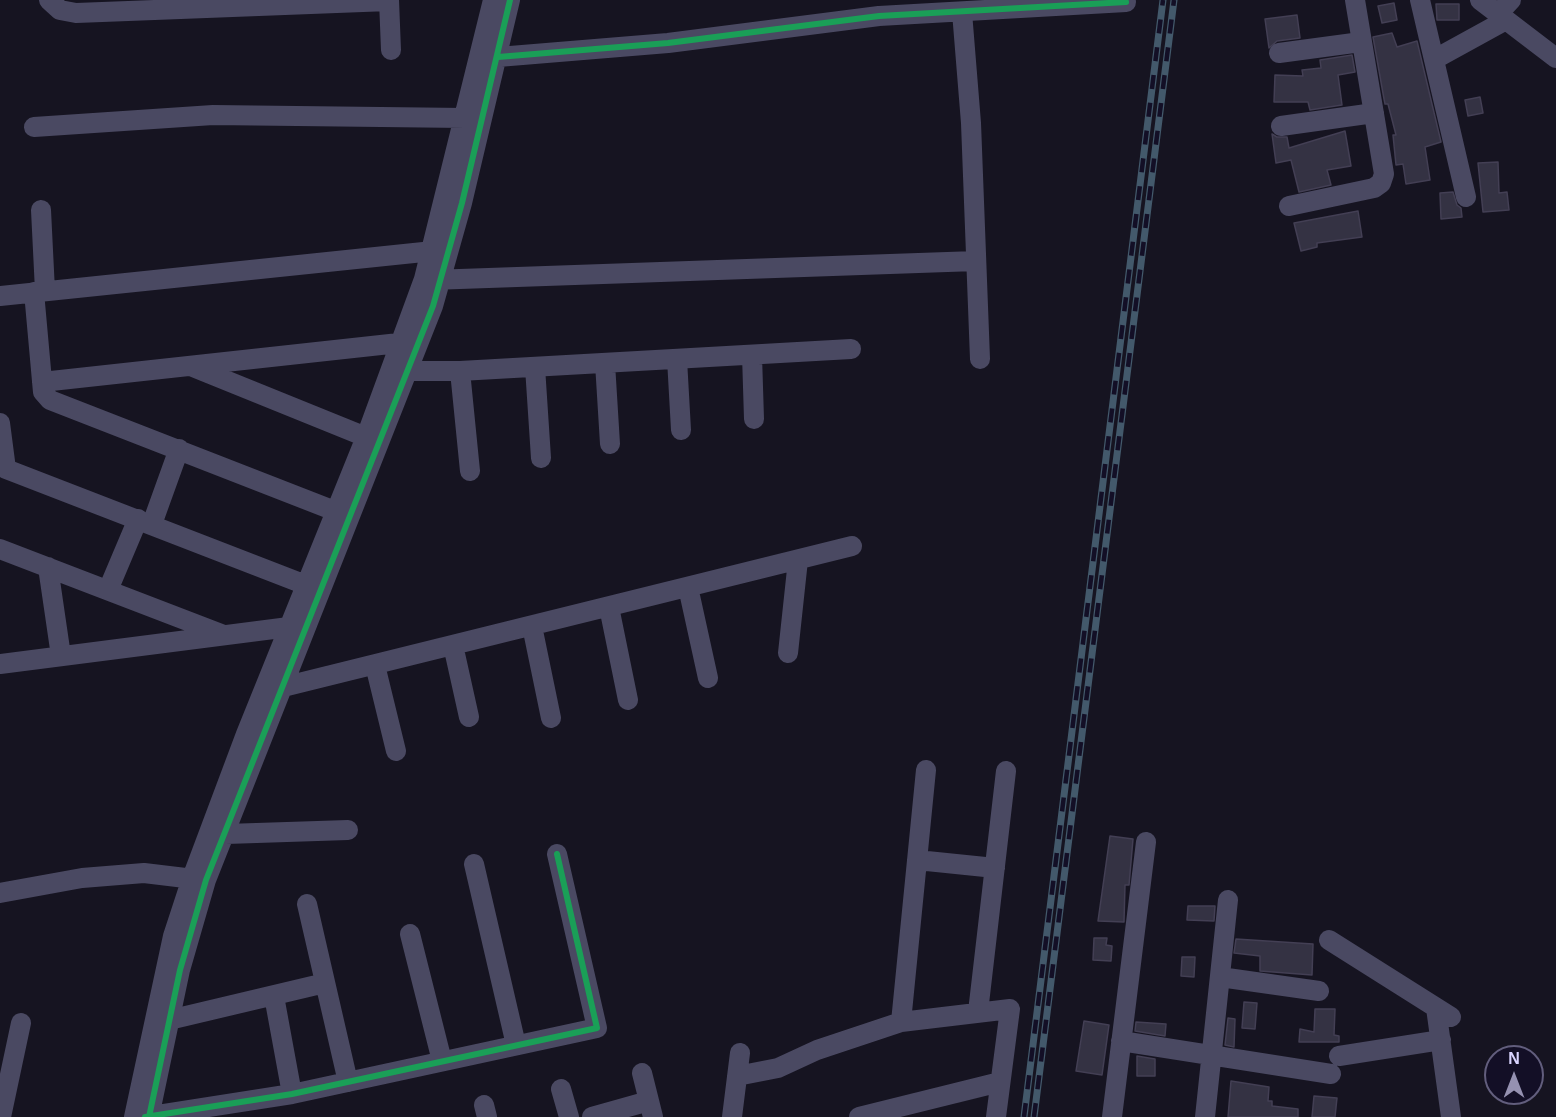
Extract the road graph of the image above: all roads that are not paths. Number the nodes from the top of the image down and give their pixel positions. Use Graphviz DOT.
graph roads {
  1 [pos="49,0"];
  2 [pos="493,0"];
  3 [pos="510,0"];
  4 [pos="1355,0"];
  5 [pos="1420,0"];
  6 [pos="1480,0"];
  7 [pos="389,1"];
  8 [pos="1126,2"];
  9 [pos="1505,11"];
  10 [pos="962,12"];
  11 [pos="1360,42"];
  12 [pos="391,50"];
  13 [pos="1279,53"];
  14 [pos="498,57"];
  15 [pos="1556,58"];
  16 [pos="1435,59"];
  17 [pos="1374,113"];
  18 [pos="465,118"];
  19 [pos="1281,126"];
  20 [pos="34,127"];
  21 [pos="1466,197"];
  22 [pos="1289,206"];
  23 [pos="41,210"];
  24 [pos="441,252"];
  25 [pos="976,261"];
  26 [pos="433,280"];
  27 [pos="39,292"];
  28 [pos="0,296"];
  29 [pos="399,343"];
  30 [pos="851,350"];
  31 [pos="752,355"];
  32 [pos="677,359"];
  33 [pos="980,359"];
  34 [pos="605,363"];
  35 [pos="190,366"];
  36 [pos="535,367"];
  37 [pos="409,371"];
  38 [pos="460,371"];
  39 [pos="42,382"];
  40 [pos="754,419"];
  41 [pos="0,423"];
  42 [pos="681,430"];
  43 [pos="366,437"];
  44 [pos="610,444"];
  45 [pos="179,449"];
  46 [pos="541,458"];
  47 [pos="470,471"];
  48 [pos="335,511"];
  49 [pos="145,522"];
  50 [pos="852,546"];
  51 [pos="0,549"];
  52 [pos="798,560"];
  53 [pos="48,567"];
  54 [pos="306,585"];
  55 [pos="688,587"];
  56 [pos="108,590"];
  57 [pos="609,607"];
  58 [pos="532,626"];
  59 [pos="289,627"];
  60 [pos="226,636"];
  61 [pos="453,645"];
  62 [pos="788,653"];
  63 [pos="61,656"];
  64 [pos="0,664"];
  65 [pos="375,665"];
  66 [pos="708,678"];
  67 [pos="283,687"];
  68 [pos="628,700"];
  69 [pos="469,717"];
  70 [pos="551,718"];
  71 [pos="396,750"];
  72 [pos="926,770"];
  73 [pos="1006,771"];
  74 [pos="348,830"];
  75 [pos="226,834"];
  76 [pos="1146,842"];
  77 [pos="556,854"];
  78 [pos="917,860"];
  79 [pos="474,864"];
  80 [pos="995,868"];
  81 [pos="199,879"];
  82 [pos="0,893"];
  83 [pos="1228,900"];
  84 [pos="307,904"];
  85 [pos="410,934"];
  86 [pos="1329,940"];
  87 [pos="1220,977"];
  88 [pos="325,983"];
  89 [pos="1319,991"];
  90 [pos="274,996"];
  91 [pos="978,1012"];
  92 [pos="169,1020"];
  93 [pos="901,1022"];
  94 [pos="21,1023"];
  95 [pos="1441,1040"];
  96 [pos="1121,1041"];
  97 [pos="516,1045"];
  98 [pos="740,1053"];
  99 [pos="1211,1055"];
  100 [pos="442,1062"];
  101 [pos="642,1073"];
  102 [pos="737,1076"];
  103 [pos="348,1082"];
  104 [pos="1000,1082"];
  105 [pos="561,1089"];
  106 [pos="292,1094"];
  107 [pos="651,1109"];
  108 [pos="1,1117"];
  109 [pos="134,1117"];
  110 [pos="148,1117"];
  111 [pos="569,1117"];
  112 [pos="592,1117"];
  113 [pos="732,1117"];
  114 [pos="859,1117"];
  115 [pos="996,1117"];
  116 [pos="1112,1117"];
  117 [pos="1205,1117"];
  118 [pos="1452,1117"];
  1 -- 7 [label="street"];
  2 -- 18 [label="street"];
  3 -- 14 [label="street"];
  4 -- 11 [label="street"];
  5 -- 16 [label="street"];
  6 -- 9 [label="street"];
  7 -- 12 [label="street"];
  8 -- 10 [label="street"];
  9 -- 15 [label="street"];
  9 -- 16 [label="street"];
  10 -- 14 [label="street"];
  10 -- 25 [label="street"];
  11 -- 13 [label="street"];
  11 -- 17 [label="street"];
  14 -- 24 [label="street"];
  16 -- 21 [label="street"];
  17 -- 19 [label="street"];
  17 -- 22 [label="street"];
  18 -- 20 [label="street"];
  18 -- 24 [label="street"];
  23 -- 27 [label="street"];
  24 -- 26 [label="street"];
  24 -- 27 [label="street"];
  25 -- 26 [label="street"];
  25 -- 33 [label="street"];
  26 -- 29 [label="street"];
  26 -- 37 [label="street"];
  27 -- 28 [label="street"];
  27 -- 39 [label="street"];
  29 -- 35 [label="street"];
  29 -- 43 [label="street"];
  30 -- 31 [label="street"];
  31 -- 32 [label="street"];
  31 -- 40 [label="street"];
  32 -- 34 [label="street"];
  32 -- 42 [label="street"];
  34 -- 36 [label="street"];
  34 -- 44 [label="street"];
  35 -- 39 [label="street"];
  35 -- 43 [label="street"];
  36 -- 38 [label="street"];
  36 -- 46 [label="street"];
  37 -- 38 [label="street"];
  37 -- 67 [label="street"];
  38 -- 47 [label="street"];
  39 -- 45 [label="street"];
  41 -- 49 [label="street"];
  43 -- 48 [label="street"];
  45 -- 48 [label="street"];
  45 -- 49 [label="street"];
  48 -- 54 [label="street"];
  49 -- 54 [label="street"];
  49 -- 56 [label="street"];
  50 -- 52 [label="street"];
  51 -- 53 [label="street"];
  52 -- 55 [label="street"];
  52 -- 62 [label="street"];
  53 -- 56 [label="street"];
  53 -- 63 [label="street"];
  54 -- 59 [label="street"];
  55 -- 57 [label="street"];
  55 -- 66 [label="street"];
  56 -- 60 [label="street"];
  57 -- 58 [label="street"];
  57 -- 68 [label="street"];
  58 -- 61 [label="street"];
  58 -- 70 [label="street"];
  59 -- 60 [label="street"];
  59 -- 81 [label="street"];
  60 -- 63 [label="street"];
  61 -- 65 [label="street"];
  61 -- 69 [label="street"];
  63 -- 64 [label="street"];
  65 -- 67 [label="street"];
  65 -- 71 [label="street"];
  67 -- 75 [label="street"];
  72 -- 78 [label="street"];
  73 -- 80 [label="street"];
  74 -- 75 [label="street"];
  75 -- 81 [label="street"];
  76 -- 96 [label="street"];
  77 -- 97 [label="street"];
  78 -- 80 [label="street"];
  78 -- 93 [label="street"];
  79 -- 97 [label="street"];
  80 -- 91 [label="street"];
  81 -- 82 [label="street"];
  81 -- 92 [label="street"];
  81 -- 109 [label="street"];
  83 -- 87 [label="street"];
  84 -- 88 [label="street"];
  85 -- 100 [label="street"];
  86 -- 95 [label="street"];
  87 -- 89 [label="street"];
  87 -- 99 [label="street"];
  88 -- 90 [label="street"];
  88 -- 103 [label="street"];
  90 -- 92 [label="street"];
  90 -- 106 [label="street"];
  91 -- 93 [label="street"];
  91 -- 104 [label="street"];
  92 -- 110 [label="street"];
  93 -- 102 [label="street"];
  94 -- 108 [label="street"];
  95 -- 99 [label="street"];
  95 -- 118 [label="street"];
  96 -- 99 [label="street"];
  96 -- 116 [label="street"];
  97 -- 100 [label="street"];
  98 -- 102 [label="street"];
  99 -- 117 [label="street"];
  100 -- 103 [label="street"];
  101 -- 107 [label="street"];
  102 -- 113 [label="street"];
  103 -- 106 [label="street"];
  104 -- 114 [label="street"];
  104 -- 115 [label="street"];
  105 -- 111 [label="street"];
  106 -- 110 [label="street"];
  107 -- 112 [label="street"];
}
